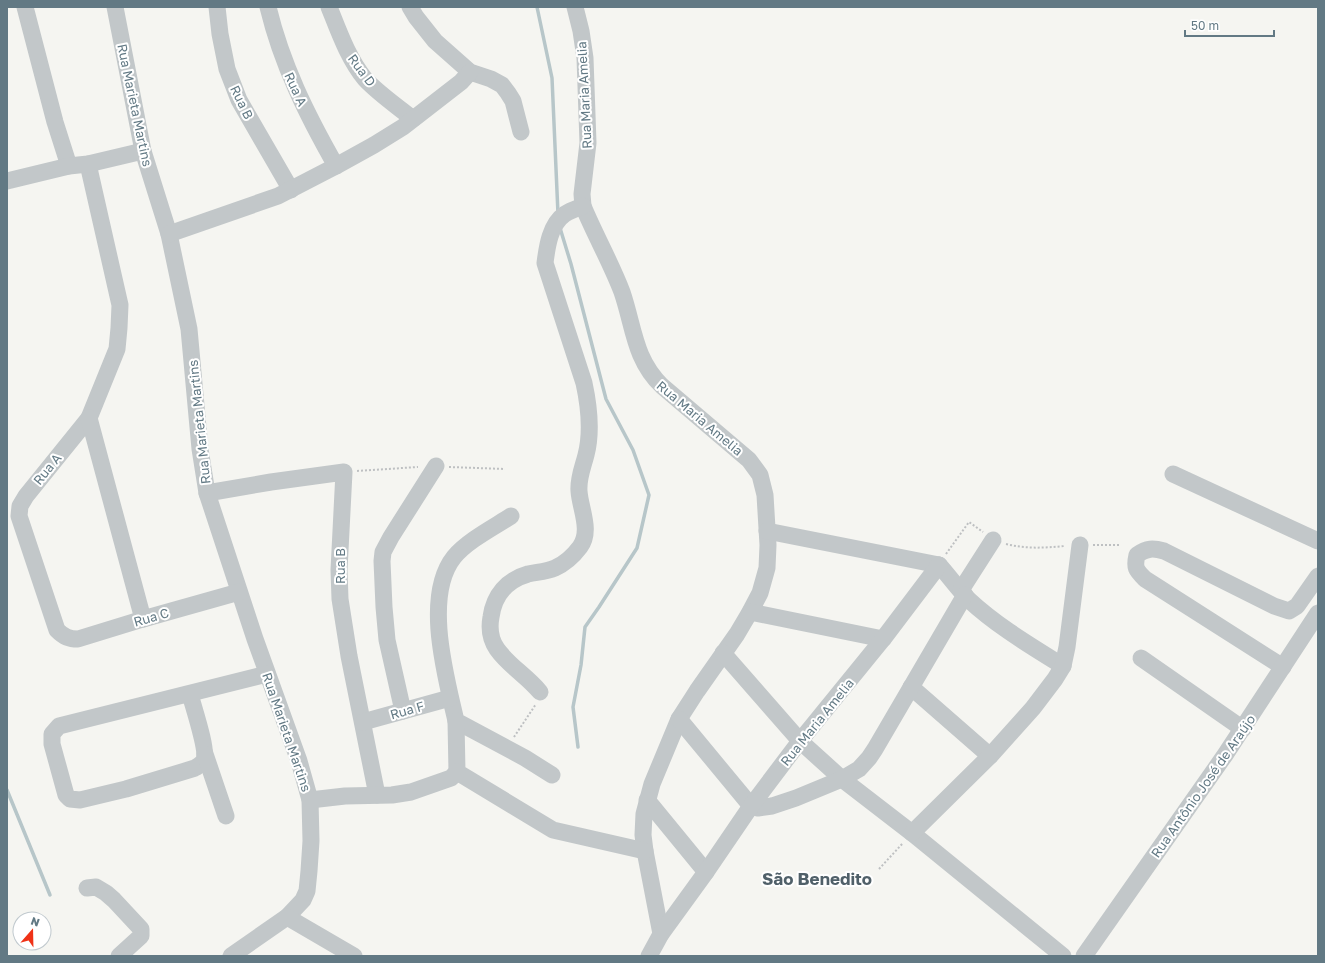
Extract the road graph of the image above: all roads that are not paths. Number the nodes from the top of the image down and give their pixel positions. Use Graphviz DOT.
graph roads {
  1 [pos="25,7"];
  2 [pos="115,7"];
  3 [pos="217,7"];
  4 [pos="268,7"];
  5 [pos="329,7"];
  6 [pos="410,7"];
  7 [pos="574,7"];
  8 [pos="470,72"];
  9 [pos="413,119"];
  10 [pos="521,132"];
  11 [pos="143,151"];
  12 [pos="88,164"];
  13 [pos="69,166"];
  14 [pos="336,166"];
  15 [pos="7,181"];
  16 [pos="291,190"];
  17 [pos="583,206"];
  18 [pos="169,234"];
  19 [pos="89,418"];
  20 [pos="436,466"];
  21 [pos="1173,474"];
  22 [pos="207,494"];
  23 [pos="511,516"];
  24 [pos="767,531"];
  25 [pos="993,540"];
  26 [pos="1318,541"];
  27 [pos="1080,545"];
  28 [pos="939,565"];
  29 [pos="1318,576"];
  30 [pos="239,592"];
  31 [pos="963,592"];
  32 [pos="750,612"];
  33 [pos="1318,613"];
  34 [pos="143,619"];
  35 [pos="63,636"];
  36 [pos="883,639"];
  37 [pos="723,653"];
  38 [pos="1140,658"];
  39 [pos="1063,666"];
  40 [pos="1283,667"];
  41 [pos="267,674"];
  42 [pos="911,687"];
  43 [pos="540,692"];
  44 [pos="190,694"];
  45 [pos="450,698"];
  46 [pos="403,712"];
  47 [pos="679,719"];
  48 [pos="456,721"];
  49 [pos="363,722"];
  50 [pos="1242,729"];
  51 [pos="800,741"];
  52 [pos="205,754"];
  53 [pos="990,756"];
  54 [pos="456,772"];
  55 [pos="552,775"];
  56 [pos="842,779"];
  57 [pos="377,795"];
  58 [pos="310,800"];
  59 [pos="647,800"];
  60 [pos="751,806"];
  61 [pos="226,816"];
  62 [pos="912,833"];
  63 [pos="645,851"];
  64 [pos="706,872"];
  65 [pos="87,888"];
  66 [pos="287,916"];
  67 [pos="661,934"];
  68 [pos="119,956"];
  69 [pos="231,956"];
  70 [pos="354,956"];
  71 [pos="649,956"];
  72 [pos="1063,956"];
  73 [pos="1084,956"];
  1 -- 13 [label="street"];
  2 -- 11 [label="street, Rua Marieta Martins"];
  3 -- 16 [label="street, Rua B"];
  4 -- 14 [label="street, Rua A"];
  5 -- 9 [label="street, Rua D"];
  6 -- 8 [label="street"];
  7 -- 17 [label="street, Rua Maria Amelia"];
  8 -- 9 [label="street"];
  8 -- 10 [label="street"];
  9 -- 14 [label="street"];
  11 -- 12 [label="street"];
  11 -- 18 [label="street, Rua Marieta Martins"];
  12 -- 13 [label="street"];
  12 -- 19 [label="street, Rua A"];
  13 -- 15 [label="street"];
  14 -- 16 [label="street"];
  16 -- 18 [label="street"];
  17 -- 24 [label="street, Rua Maria Amelia"];
  17 -- 43 [label="street"];
  18 -- 22 [label="street, Rua Marieta Martins"];
  19 -- 34 [label="street"];
  19 -- 35 [label="street, Rua A"];
  20 -- 46 [label="street"];
  21 -- 26 [label="street"];
  22 -- 30 [label="street, Rua Marieta Martins"];
  22 -- 49 [label="street, Rua B"];
  23 -- 45 [label="street"];
  24 -- 28 [label="street"];
  24 -- 32 [label="street, Rua Maria Amelia"];
  25 -- 31 [label="street"];
  27 -- 39 [label="street"];
  28 -- 31 [label="street"];
  28 -- 36 [label="street, Rua Maria Amelia"];
  29 -- 40 [label="street"];
  30 -- 34 [label="street, Rua C"];
  30 -- 41 [label="street, Rua Marieta Martins"];
  31 -- 39 [label="street"];
  31 -- 42 [label="street"];
  32 -- 36 [label="street"];
  32 -- 37 [label="street, Rua Maria Amelia"];
  33 -- 40 [label="street, Rua Antônio José de Araújo"];
  34 -- 35 [label="street, Rua C"];
  36 -- 51 [label="street, Rua Maria Amelia"];
  37 -- 47 [label="street, Rua Maria Amelia"];
  37 -- 51 [label="street"];
  38 -- 50 [label="street"];
  39 -- 53 [label="street"];
  40 -- 50 [label="street, Rua Antônio José de Araújo"];
  41 -- 44 [label="street"];
  41 -- 58 [label="street, Rua Marieta Martins"];
  42 -- 53 [label="street"];
  42 -- 56 [label="street"];
  44 -- 52 [label="street"];
  44 -- 52 [label="street"];
  45 -- 46 [label="street, Rua F"];
  45 -- 48 [label="street"];
  46 -- 49 [label="street, Rua F"];
  47 -- 59 [label="street, Rua Maria Amelia"];
  47 -- 60 [label="street"];
  48 -- 54 [label="street"];
  48 -- 55 [label="street"];
  49 -- 57 [label="street, Rua B"];
  50 -- 73 [label="street, Rua Antônio José de Araújo"];
  51 -- 56 [label="street"];
  51 -- 60 [label="street, Rua Maria Amelia"];
  52 -- 61 [label="street"];
  53 -- 62 [label="street"];
  54 -- 57 [label="street"];
  54 -- 63 [label="street"];
  56 -- 60 [label="street"];
  56 -- 62 [label="street"];
  57 -- 58 [label="street"];
  58 -- 66 [label="street, Rua Marieta Martins"];
  59 -- 63 [label="street, Rua Maria Amelia"];
  59 -- 64 [label="street"];
  60 -- 64 [label="street, Rua Maria Amelia"];
  62 -- 72 [label="street"];
  63 -- 67 [label="street, Rua Maria Amelia"];
  64 -- 67 [label="street, Rua Maria Amelia"];
  65 -- 68 [label="street"];
  66 -- 69 [label="street, Rua Marieta Martins"];
  66 -- 70 [label="street"];
  67 -- 71 [label="street, Rua Maria Amelia"];
}
